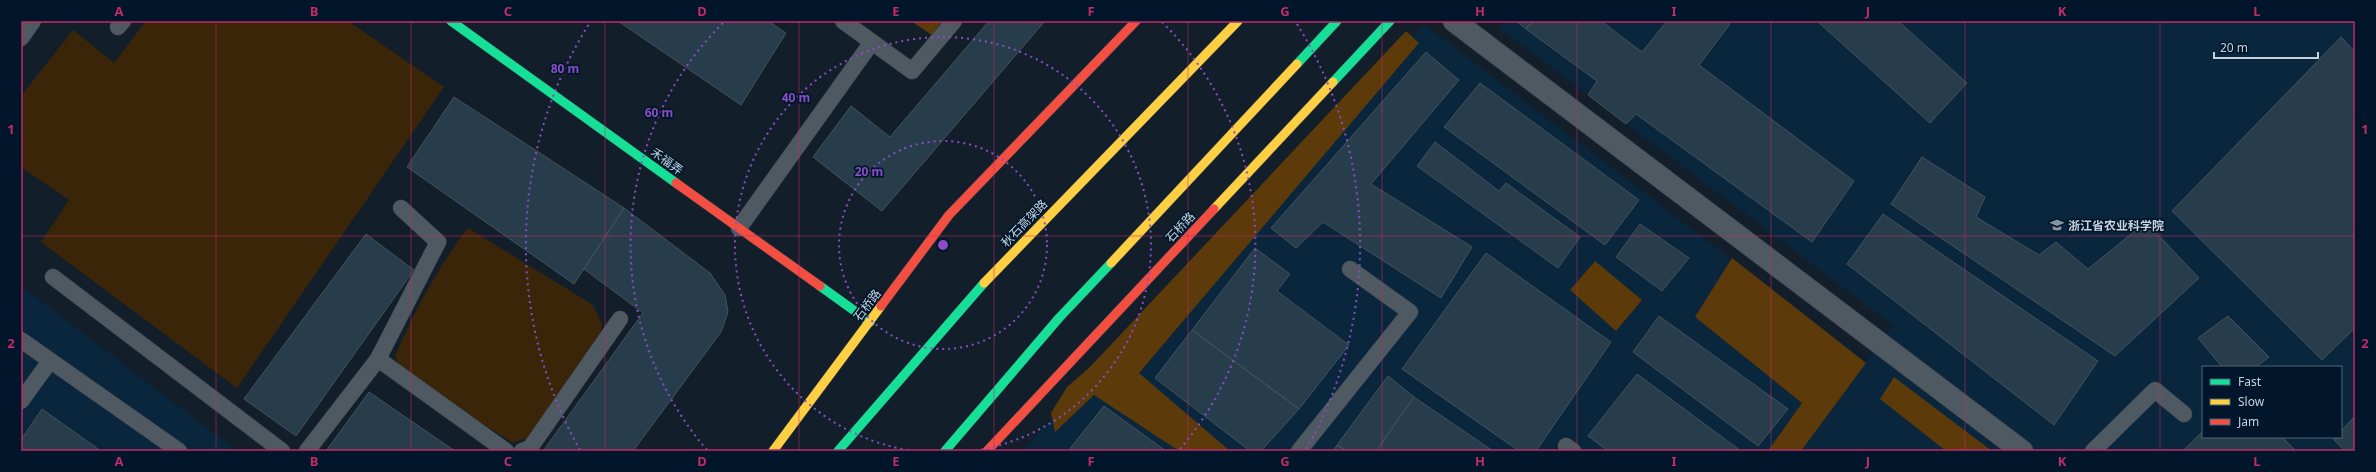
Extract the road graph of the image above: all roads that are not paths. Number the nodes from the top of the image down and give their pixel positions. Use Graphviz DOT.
graph roads {
  1 [pos="33,21"];
  2 [pos="451,21"];
  3 [pos="843,21"];
  4 [pos="954,21"];
  5 [pos="1136,21"];
  6 [pos="1238,21"];
  7 [pos="1337,21"];
  8 [pos="1390,21"];
  9 [pos="1454,21"];
  10 [pos="21,38"];
  11 [pos="872,42"];
  12 [pos="401,208"];
  13 [pos="739,228"];
  14 [pos="1350,269"];
  15 [pos="53,277"];
  16 [pos="620,319"];
  17 [pos="870,322"];
  18 [pos="21,340"];
  19 [pos="378,359"];
  20 [pos="50,361"];
  21 [pos="21,401"];
  22 [pos="871,411"];
  23 [pos="2184,414"];
  24 [pos="179,451"];
  25 [pos="282,451"];
  26 [pos="307,451"];
  27 [pos="506,451"];
  28 [pos="522,451"];
  29 [pos="773,451"];
  30 [pos="827,451"];
  31 [pos="838,451"];
  32 [pos="945,451"];
  33 [pos="987,451"];
  34 [pos="1299,451"];
  35 [pos="2022,451"];
  36 [pos="2092,451"];
  1 -- 10 [label="lane"];
  2 -- 13 [label="main road, 禾福弄"];
  3 -- 11 [label="lane"];
  4 -- 11 [label="lane"];
  5 -- 17 [label="main road, 石桥路"];
  6 -- 22 [label="main road, 秋石高架路"];
  7 -- 32 [label="main road"];
  8 -- 33 [label="main road, 石桥路"];
  9 -- 35 [label="street"];
  11 -- 13 [label="lane"];
  12 -- 19 [label="lane"];
  13 -- 17 [label="main road, 禾福弄"];
  14 -- 34 [label="lane"];
  15 -- 25 [label="lane"];
  16 -- 28 [label="lane"];
  17 -- 29 [label="main road, 石桥路"];
  18 -- 20 [label="lane"];
  19 -- 26 [label="lane"];
  19 -- 27 [label="lane"];
  20 -- 21 [label="lane"];
  20 -- 24 [label="lane"];
  22 -- 30 [label="main road"];
  22 -- 31 [label="main road, 秋石高架路"];
  23 -- 36 [label="lane"];
}
